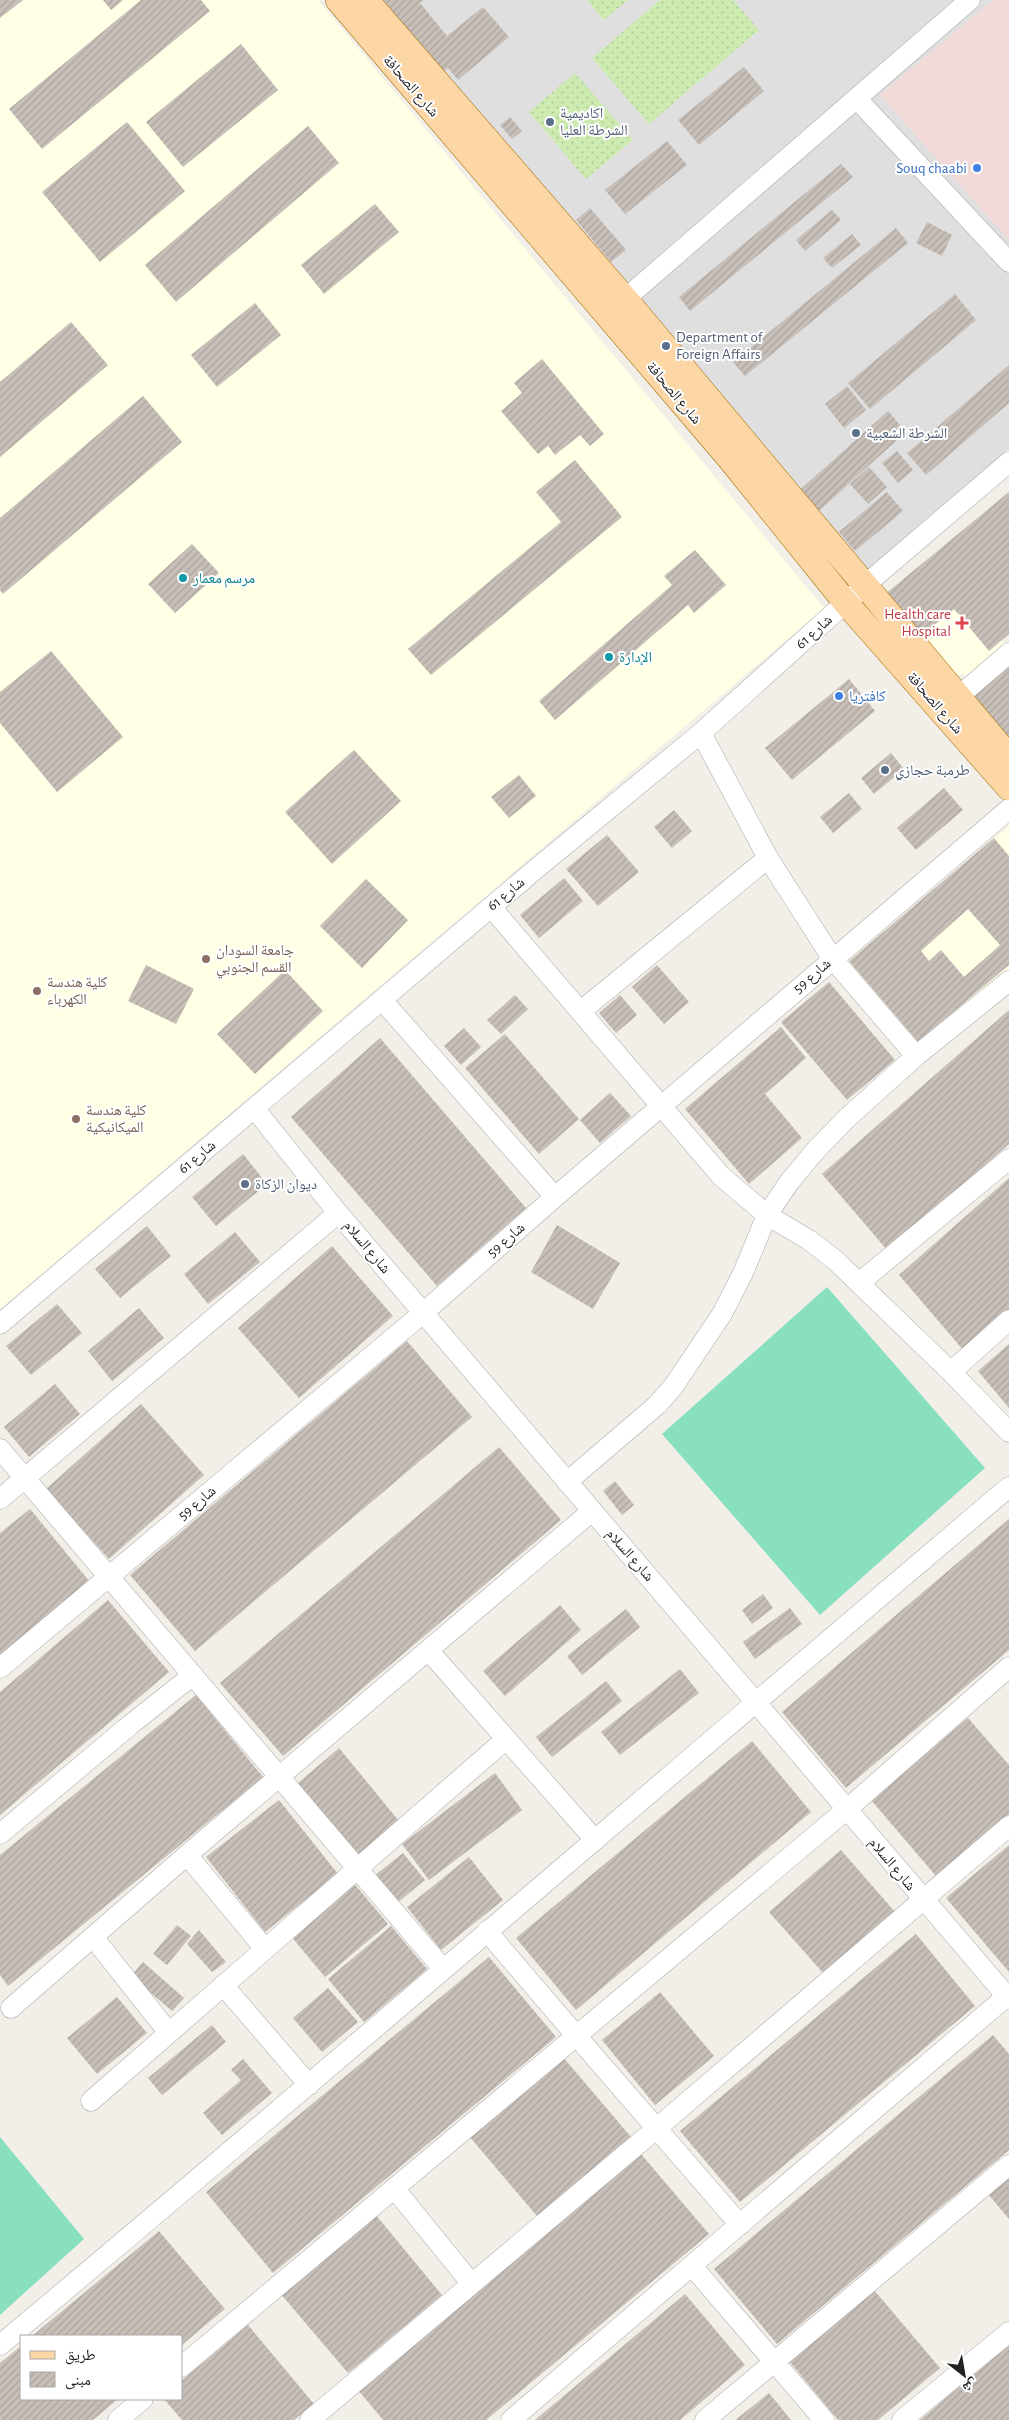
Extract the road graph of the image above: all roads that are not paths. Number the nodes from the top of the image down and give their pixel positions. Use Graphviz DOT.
graph roads {
  1 [pos="338,0"];
  2 [pos="366,0"];
  3 [pos="970,0"];
  4 [pos="857,99"];
  5 [pos="1009,262"];
  6 [pos="625,299"];
  7 [pos="1009,462"];
  8 [pos="864,586"];
  9 [pos="846,602"];
  10 [pos="1009,653"];
  11 [pos="958,697"];
  12 [pos="701,733"];
  13 [pos="1009,757"];
  14 [pos="1009,788"];
  15 [pos="1009,809"];
  16 [pos="768,858"];
  17 [pos="491,907"];
  18 [pos="832,958"];
  19 [pos="1009,981"];
  20 [pos="382,1000"];
  21 [pos="581,1012"];
  22 [pos="916,1056"];
  23 [pos="660,1106"];
  24 [pos="254,1108"];
  25 [pos="1009,1159"];
  26 [pos="555,1197"];
  27 [pos="338,1213"];
  28 [pos="767,1216"];
  29 [pos="859,1283"];
  30 [pos="423,1313"];
  31 [pos="1009,1320"];
  32 [pos="0,1324"];
  33 [pos="951,1372"];
  34 [pos="1009,1432"];
  35 [pos="0,1450"];
  36 [pos="25,1478"];
  37 [pos="567,1482"];
  38 [pos="1009,1487"];
  39 [pos="0,1499"];
  40 [pos="592,1511"];
  41 [pos="109,1577"];
  42 [pos="429,1651"];
  43 [pos="1009,1667"];
  44 [pos="0,1668"];
  45 [pos="193,1675"];
  46 [pos="756,1702"];
  47 [pos="505,1740"];
  48 [pos="280,1776"];
  49 [pos="846,1810"];
  50 [pos="1009,1826"];
  51 [pos="0,1834"];
  52 [pos="594,1840"];
  53 [pos="186,1855"];
  54 [pos="359,1869"];
  55 [pos="923,1900"];
  56 [pos="487,1931"];
  57 [pos="93,1937"];
  58 [pos="265,1949"];
  59 [pos="443,1969"];
  60 [pos="223,1985"];
  61 [pos="1008,1998"];
  62 [pos="11,2008"];
  63 [pos="169,2033"];
  64 [pos="575,2037"];
  65 [pos="309,2085"];
  66 [pos="91,2101"];
  67 [pos="657,2128"];
  68 [pos="1009,2165"];
  69 [pos="394,2188"];
  70 [pos="740,2225"];
  71 [pos="692,2266"];
  72 [pos="471,2283"];
  73 [pos="1009,2332"];
  74 [pos="0,2345"];
  75 [pos="773,2361"];
  76 [pos="182,2366"];
  77 [pos="142,2400"];
  78 [pos="118,2420"];
  79 [pos="310,2420"];
  80 [pos="511,2420"];
  81 [pos="705,2420"];
  82 [pos="824,2420"];
  83 [pos="902,2420"];
  1 -- 9 [label="main road, شارع الصحافة"];
  2 -- 6 [label="main road, شارع الصحافة"];
  3 -- 4 [label="street"];
  4 -- 5 [label="street"];
  4 -- 6 [label="street"];
  6 -- 8 [label="main road, شارع الصحافة"];
  7 -- 8 [label="street, شارع 61"];
  8 -- 9 [label="street, شارع 61"];
  8 -- 11 [label="main road, شارع الصحافة"];
  9 -- 12 [label="street, شارع 61"];
  9 -- 14 [label="main road, شارع الصحافة"];
  10 -- 11 [label="street"];
  11 -- 13 [label="main road, شارع الصحافة"];
  12 -- 16 [label="street"];
  12 -- 17 [label="street, شارع 61"];
  15 -- 18 [label="street, شارع 59"];
  16 -- 18 [label="street"];
  16 -- 21 [label="street"];
  17 -- 20 [label="street, شارع 61"];
  17 -- 21 [label="street"];
  18 -- 22 [label="street"];
  18 -- 23 [label="street, شارع 59"];
  19 -- 22 [label="street"];
  20 -- 24 [label="street, شارع 61"];
  20 -- 26 [label="street"];
  21 -- 23 [label="street"];
  22 -- 28 [label="street"];
  23 -- 26 [label="street, شارع 59"];
  23 -- 28 [label="street"];
  24 -- 27 [label="street, شارع السلام"];
  24 -- 32 [label="street, شارع 61"];
  25 -- 29 [label="street"];
  26 -- 30 [label="street, شارع 59"];
  27 -- 30 [label="street, شارع السلام"];
  27 -- 36 [label="street"];
  28 -- 29 [label="street"];
  28 -- 37 [label="street"];
  29 -- 33 [label="street"];
  30 -- 37 [label="street, شارع السلام"];
  30 -- 41 [label="street, شارع 59"];
  31 -- 33 [label="street"];
  33 -- 34 [label="street"];
  35 -- 36 [label="street"];
  36 -- 39 [label="street"];
  36 -- 41 [label="street"];
  37 -- 40 [label="street, شارع السلام"];
  38 -- 46 [label="street"];
  40 -- 42 [label="street"];
  40 -- 46 [label="street, شارع السلام"];
  41 -- 44 [label="street, شارع 59"];
  41 -- 45 [label="street"];
  42 -- 47 [label="street"];
  42 -- 48 [label="street"];
  43 -- 49 [label="street"];
  45 -- 48 [label="street"];
  45 -- 51 [label="street"];
  46 -- 49 [label="street, شارع السلام"];
  46 -- 52 [label="street"];
  47 -- 52 [label="street"];
  47 -- 54 [label="street"];
  48 -- 53 [label="street"];
  48 -- 54 [label="street"];
  49 -- 55 [label="street, شارع السلام"];
  49 -- 64 [label="street"];
  50 -- 55 [label="street"];
  52 -- 56 [label="street"];
  53 -- 57 [label="street"];
  53 -- 58 [label="street"];
  54 -- 58 [label="street"];
  54 -- 59 [label="street"];
  55 -- 61 [label="street, شارع السلام"];
  55 -- 67 [label="street"];
  56 -- 59 [label="street"];
  56 -- 64 [label="street"];
  57 -- 62 [label="street"];
  57 -- 63 [label="street"];
  58 -- 60 [label="street"];
  59 -- 65 [label="street"];
  60 -- 63 [label="street"];
  60 -- 65 [label="street"];
  61 -- 70 [label="street"];
  63 -- 66 [label="street"];
  64 -- 67 [label="street"];
  64 -- 69 [label="street"];
  65 -- 74 [label="street"];
  67 -- 70 [label="street"];
  67 -- 72 [label="street"];
  68 -- 75 [label="street"];
  69 -- 72 [label="street"];
  69 -- 76 [label="street"];
  70 -- 71 [label="street"];
  71 -- 75 [label="street"];
  71 -- 80 [label="street"];
  72 -- 79 [label="street"];
  73 -- 83 [label="street"];
  75 -- 81 [label="street"];
  75 -- 82 [label="street"];
  77 -- 78 [label="street"];
}
